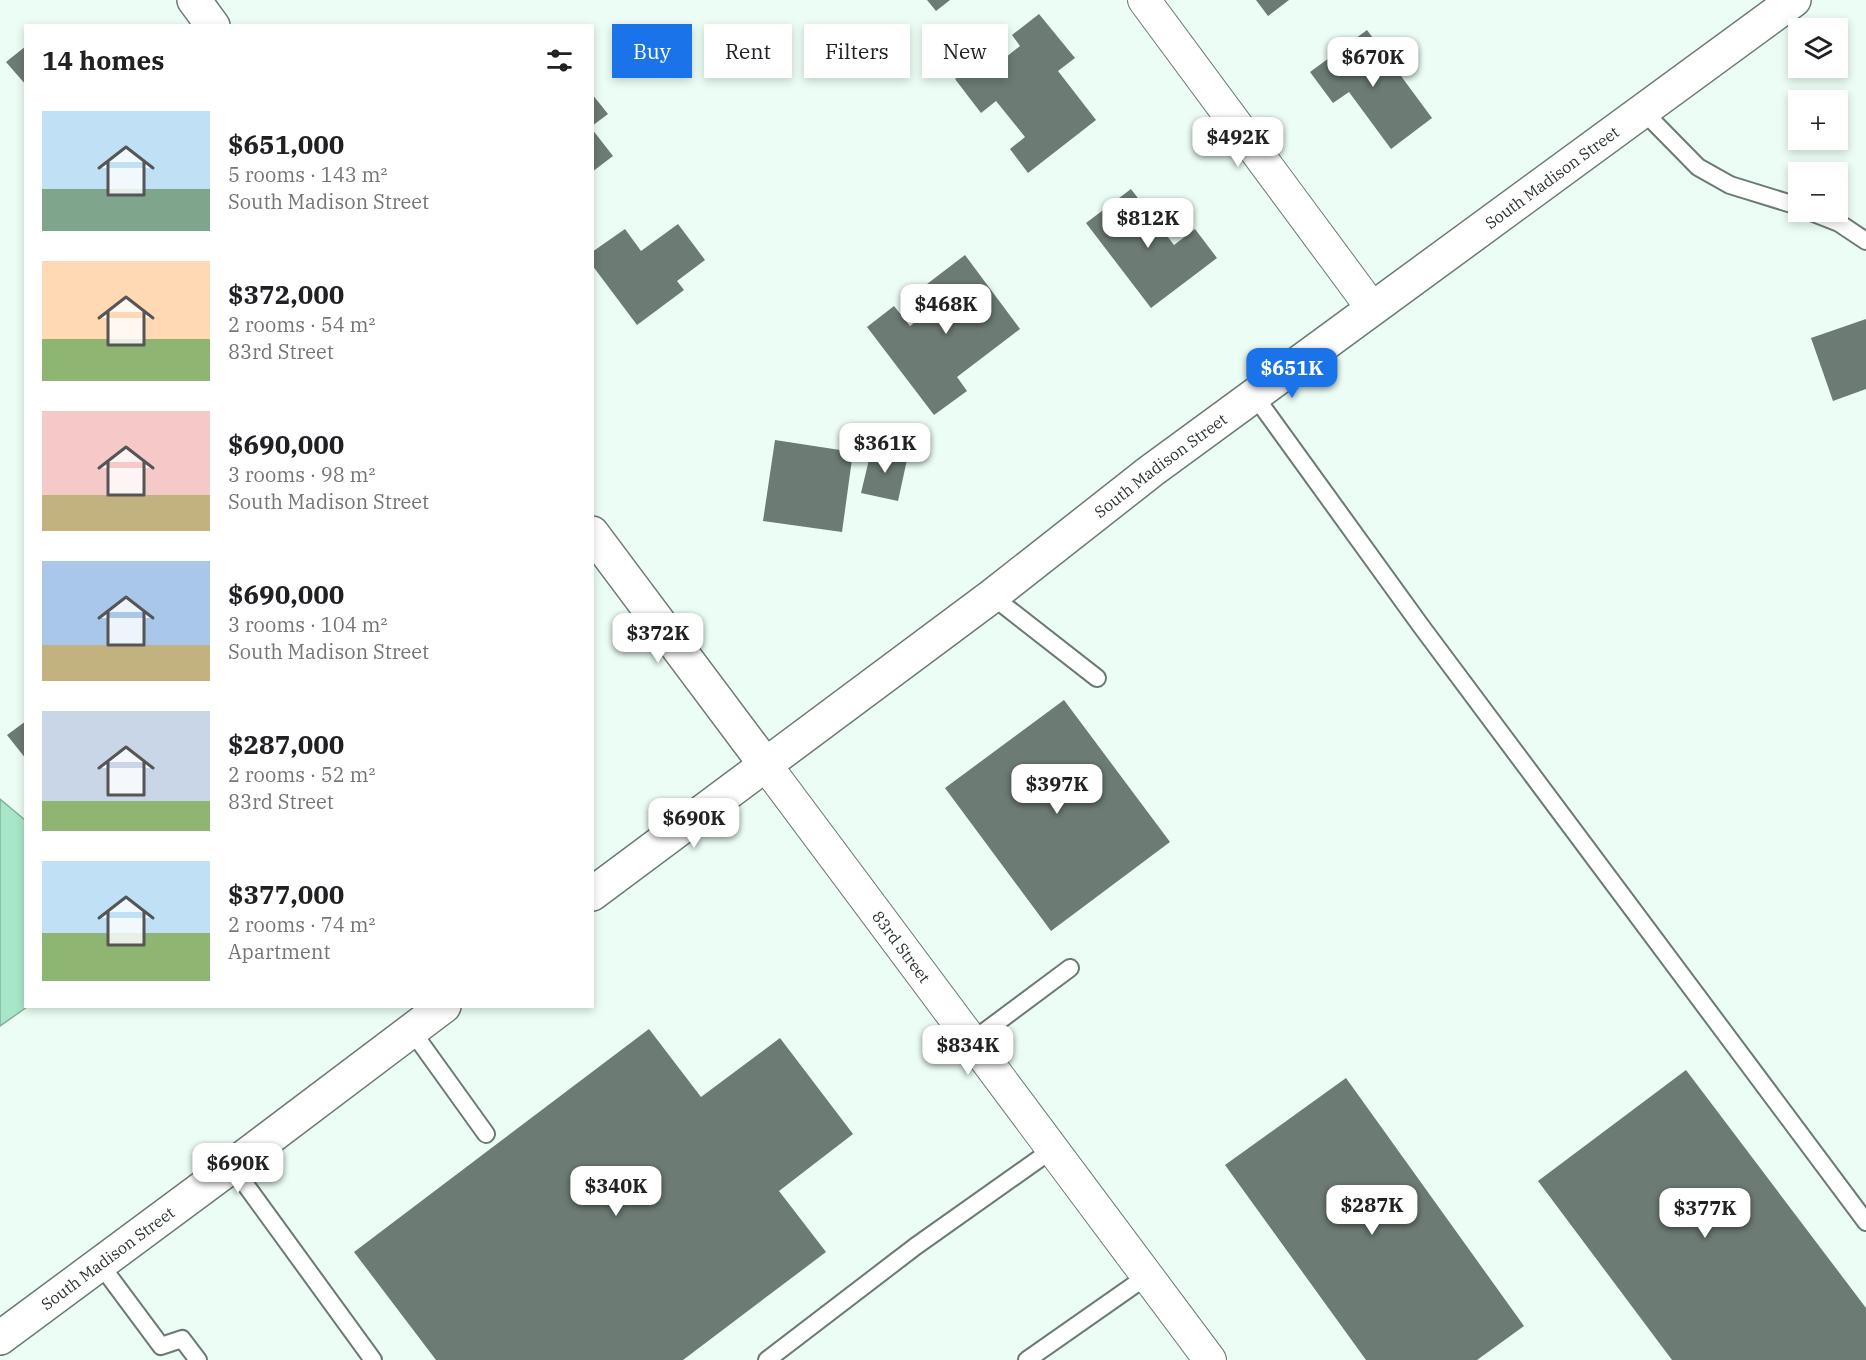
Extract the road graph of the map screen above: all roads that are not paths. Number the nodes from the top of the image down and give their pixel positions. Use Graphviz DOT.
graph roads {
  1 [pos="194,0"];
  2 [pos="1144,0"];
  3 [pos="1794,0"];
  4 [pos="212,24"];
  5 [pos="1642,110"];
  6 [pos="1788,203"];
  7 [pos="1834,222"];
  8 [pos="1866,242"];
  9 [pos="1372,308"];
  10 [pos="1254,395"];
  11 [pos="594,536"];
  12 [pos="992,596"];
  13 [pos="1097,678"];
  14 [pos="765,764"];
  15 [pos="594,892"];
  16 [pos="1070,968"];
  17 [pos="441,1008"];
  18 [pos="412,1031"];
  19 [pos="972,1041"];
  20 [pos="486,1134"];
  21 [pos="1053,1149"];
  22 [pos="232,1167"];
  23 [pos="1866,1222"];
  24 [pos="100,1264"];
  25 [pos="1147,1276"];
  26 [pos="0,1338"];
  27 [pos="198,1360"];
  28 [pos="373,1360"];
  29 [pos="767,1360"];
  30 [pos="1027,1360"];
  31 [pos="1210,1360"];
  1 -- 4 [label="street"];
  2 -- 9 [label="street"];
  3 -- 5 [label="street, South Madison Street"];
  5 -- 6 [label="lane"];
  5 -- 9 [label="street, South Madison Street"];
  7 -- 8 [label="lane"];
  9 -- 10 [label="street, South Madison Street"];
  10 -- 12 [label="street, South Madison Street"];
  10 -- 23 [label="lane"];
  11 -- 14 [label="street, 83rd Street"];
  12 -- 13 [label="lane"];
  12 -- 14 [label="street, South Madison Street"];
  14 -- 15 [label="street, South Madison Street"];
  14 -- 19 [label="street, 83rd Street"];
  16 -- 19 [label="lane"];
  17 -- 18 [label="street, South Madison Street"];
  18 -- 20 [label="lane"];
  18 -- 22 [label="street, South Madison Street"];
  19 -- 21 [label="street, 83rd Street"];
  21 -- 25 [label="street, 83rd Street"];
  21 -- 29 [label="lane"];
  22 -- 24 [label="street, South Madison Street"];
  22 -- 28 [label="lane"];
  24 -- 26 [label="street, South Madison Street"];
  24 -- 27 [label="lane"];
  25 -- 30 [label="lane"];
  25 -- 31 [label="street, 83rd Street"];
}
